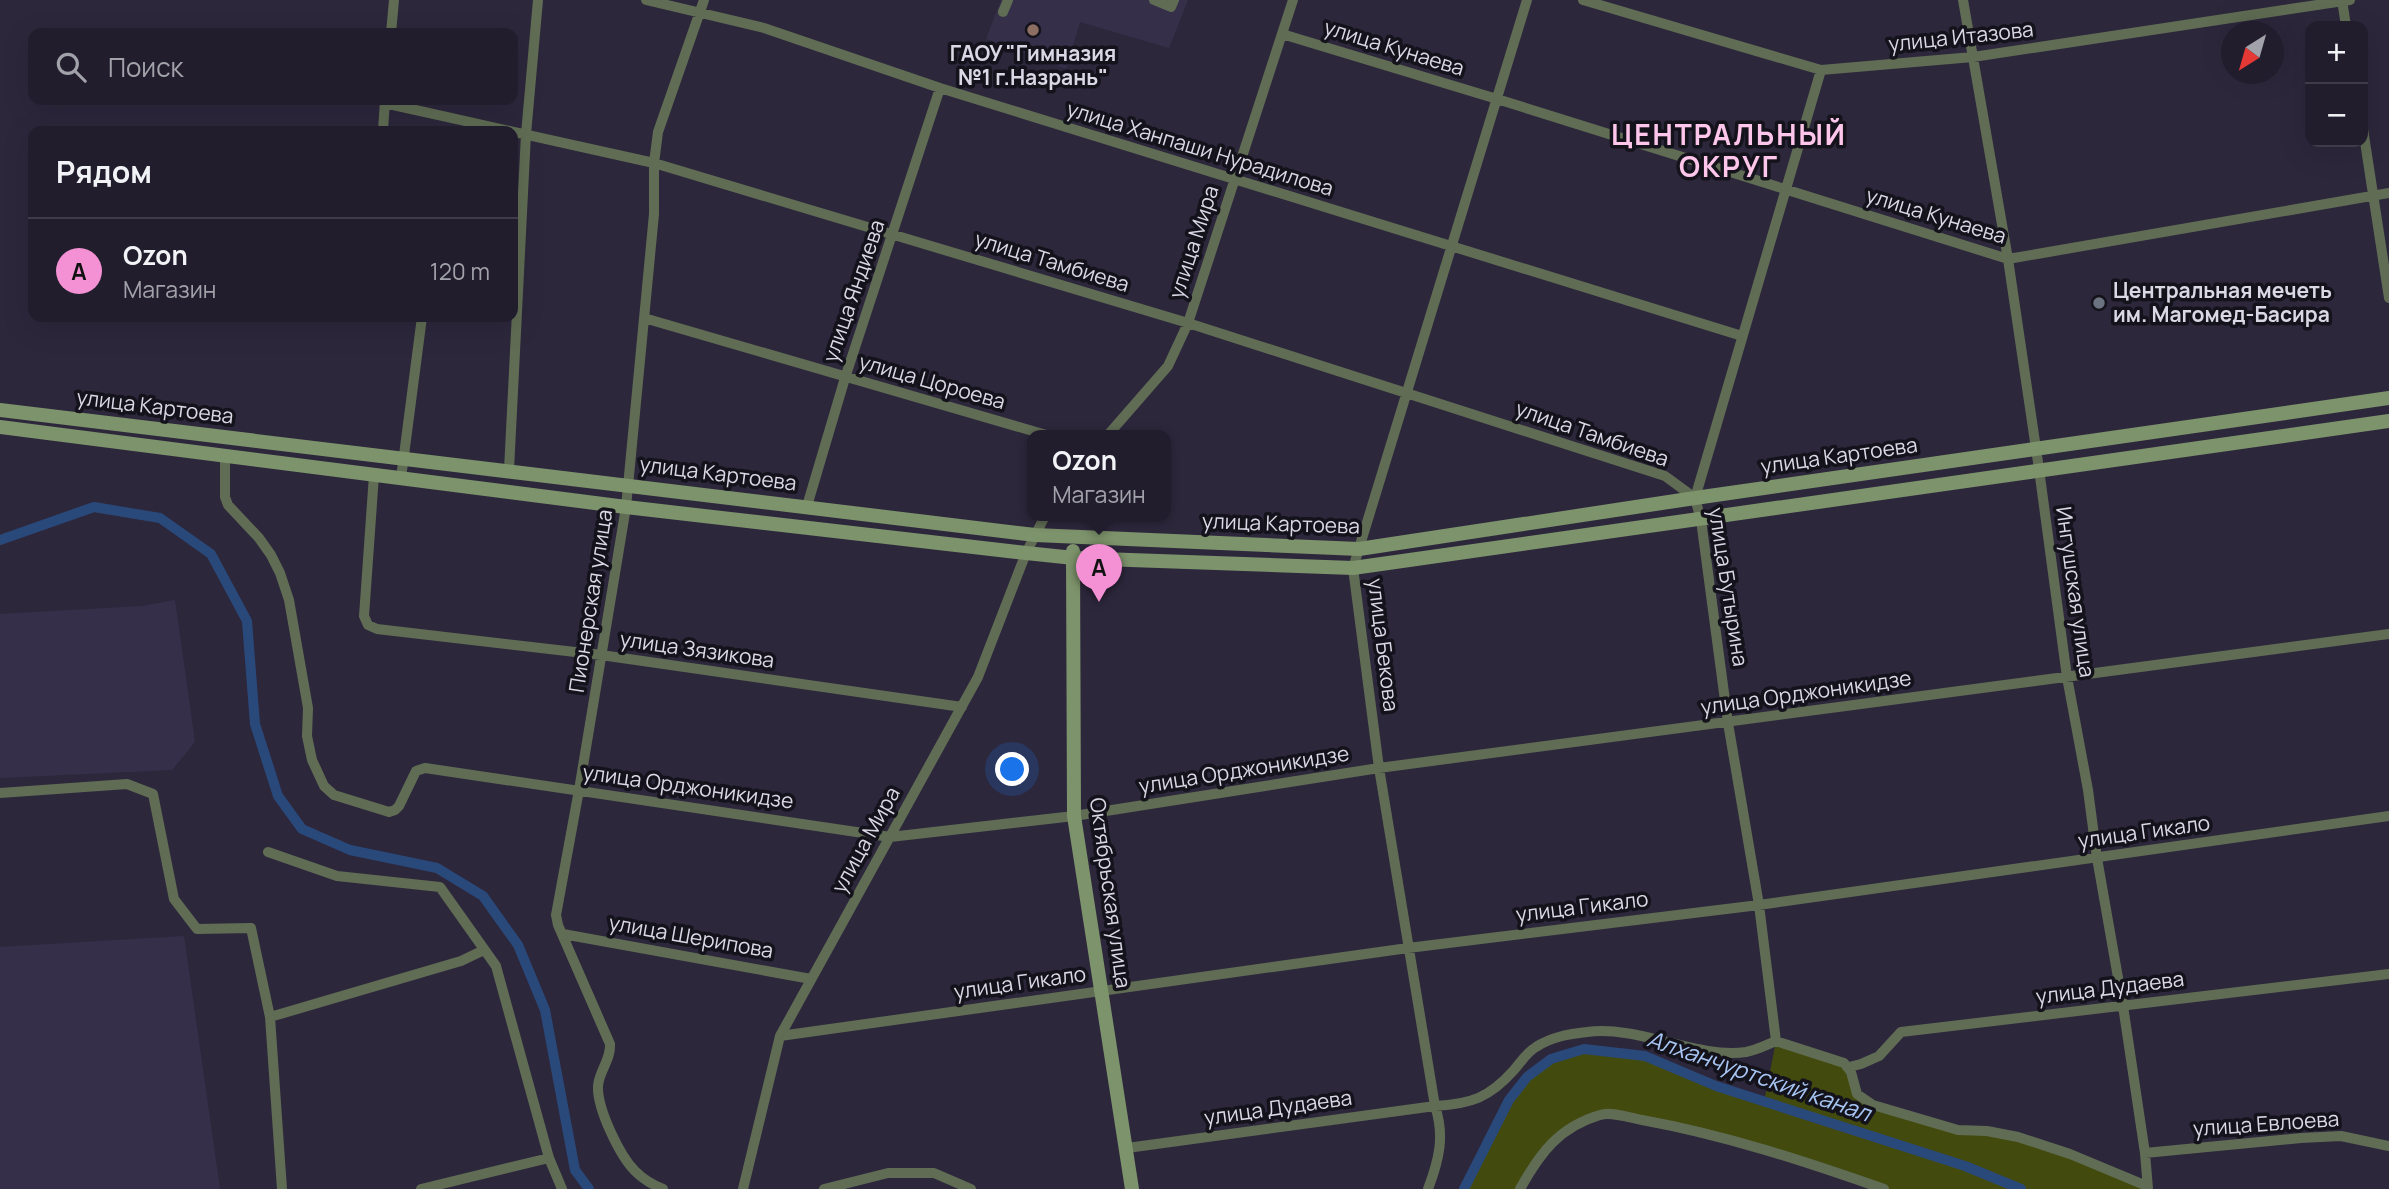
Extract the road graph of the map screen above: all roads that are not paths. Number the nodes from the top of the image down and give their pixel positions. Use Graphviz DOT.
graph roads {
  1 [pos="394,0"];
  2 [pos="538,0"];
  3 [pos="646,0"];
  4 [pos="704,0"];
  5 [pos="1008,0"];
  6 [pos="1154,0"];
  7 [pos="1174,0"];
  8 [pos="1293,0"];
  9 [pos="1527,0"];
  10 [pos="1583,0"];
  11 [pos="1963,0"];
  12 [pos="2344,1"];
  13 [pos="1003,12"];
  14 [pos="699,14"];
  15 [pos="2346,21"];
  16 [pos="391,28"];
  17 [pos="1282,34"];
  18 [pos="1973,57"];
  19 [pos="1821,70"];
  20 [pos="940,89"];
  21 [pos="1497,99"];
  22 [pos="384,105"];
  23 [pos="397,105"];
  24 [pos="383,126"];
  25 [pos="490,126"];
  26 [pos="518,132"];
  27 [pos="526,134"];
  28 [pos="2366,147"];
  29 [pos="654,163"];
  30 [pos="1234,181"];
  31 [pos="1787,191"];
  32 [pos="2389,193"];
  33 [pos="2374,195"];
  34 [pos="894,234"];
  35 [pos="1453,245"];
  36 [pos="2008,259"];
  37 [pos="518,292"];
  38 [pos="2389,298"];
  39 [pos="643,317"];
  40 [pos="421,322"];
  41 [pos="516,322"];
  42 [pos="1188,323"];
  43 [pos="1742,336"];
  44 [pos="845,378"];
  45 [pos="1408,394"];
  46 [pos="2389,398"];
  47 [pos="0,410"];
  48 [pos="2389,421"];
  49 [pos="0,427"];
  50 [pos="1028,430"];
  51 [pos="1112,430"];
  52 [pos="2036,449"];
  53 [pos="225,455"];
  54 [pos="403,457"];
  55 [pos="2039,469"];
  56 [pos="509,470"];
  57 [pos="374,475"];
  58 [pos="401,478"];
  59 [pos="627,485"];
  60 [pos="1695,498"];
  61 [pos="807,506"];
  62 [pos="626,507"];
  63 [pos="1701,520"];
  64 [pos="1042,521"];
  65 [pos="1035,535"];
  66 [pos="1072,537"];
  67 [pos="1359,549"];
  68 [pos="1026,553"];
  69 [pos="1074,558"];
  70 [pos="1353,568"];
  71 [pos="2389,634"];
  72 [pos="601,655"];
  73 [pos="2067,677"];
  74 [pos="962,707"];
  75 [pos="1728,723"];
  76 [pos="1379,768"];
  77 [pos="579,790"];
  78 [pos="0,793"];
  79 [pos="1074,816"];
  80 [pos="2389,816"];
  81 [pos="890,837"];
  82 [pos="268,852"];
  83 [pos="2097,858"];
  84 [pos="1759,905"];
  85 [pos="563,934"];
  86 [pos="1408,948"];
  87 [pos="484,950"];
  88 [pos="2389,974"];
  89 [pos="811,979"];
  90 [pos="1102,991"];
  91 [pos="2123,1006"];
  92 [pos="270,1017"];
  93 [pos="780,1036"];
  94 [pos="1776,1041"];
  95 [pos="1849,1067"];
  96 [pos="1435,1106"];
  97 [pos="2389,1146"];
  98 [pos="1127,1148"];
  99 [pos="2145,1153"];
  100 [pos="549,1158"];
  101 [pos="2148,1188"];
  102 [pos="282,1189"];
  103 [pos="421,1189"];
  104 [pos="562,1189"];
  105 [pos="663,1189"];
  106 [pos="743,1189"];
  107 [pos="824,1189"];
  108 [pos="971,1189"];
  109 [pos="1132,1189"];
  110 [pos="1428,1189"];
  111 [pos="1520,1189"];
  112 [pos="1884,1189"];
  1 -- 16 [label="street"];
  2 -- 27 [label="street"];
  3 -- 14 [label="street, улица Ханпаши Нурадилова"];
  4 -- 14 [label="street, Пионерская улица"];
  5 -- 13 [label="street"];
  6 -- 7 [label="street"];
  8 -- 17 [label="street, улица Мира"];
  9 -- 21 [label="street, улица Бекова"];
  10 -- 19 [label="street, улица Итазова"];
  11 -- 18 [label="street, Ингушская улица"];
  12 -- 15 [label="street"];
  12 -- 18 [label="street, улица Итазова"];
  14 -- 20 [label="street, улица Ханпаши Нурадилова"];
  14 -- 29 [label="street, Пионерская улица"];
  17 -- 21 [label="street, улица Кунаева"];
  17 -- 30 [label="street, улица Мира"];
  18 -- 19 [label="street, улица Итазова"];
  18 -- 36 [label="street, Ингушская улица"];
  19 -- 31 [label="street, улица Бутырина"];
  20 -- 30 [label="street, улица Ханпаши Нурадилова"];
  20 -- 34 [label="street, улица Яндиева"];
  21 -- 31 [label="street, улица Кунаева"];
  21 -- 35 [label="street, улица Бекова"];
  22 -- 24 [label="street"];
  23 -- 25 [label="street, улица Тамбиева"];
  26 -- 27 [label="street, улица Тамбиева"];
  27 -- 29 [label="street, улица Тамбиева"];
  27 -- 37 [label="street"];
  28 -- 33 [label="street"];
  29 -- 34 [label="street, улица Тамбиева"];
  29 -- 39 [label="street, Пионерская улица"];
  30 -- 35 [label="street, улица Ханпаши Нурадилова"];
  30 -- 42 [label="street, улица Мира"];
  31 -- 36 [label="street, улица Кунаева"];
  31 -- 43 [label="street, улица Бутырина"];
  32 -- 33 [label="street, улица Кунаева"];
  33 -- 36 [label="street, улица Кунаева"];
  33 -- 38 [label="street"];
  34 -- 42 [label="street, улица Тамбиева"];
  34 -- 44 [label="street, улица Яндиева"];
  35 -- 43 [label="street, улица Ханпаши Нурадилова"];
  35 -- 45 [label="street, улица Бекова"];
  36 -- 52 [label="street, Ингушская улица"];
  39 -- 44 [label="street, улица Цороева"];
  39 -- 59 [label="street, Пионерская улица"];
  40 -- 54 [label="street"];
  41 -- 56 [label="street"];
  42 -- 45 [label="street, улица Тамбиева"];
  42 -- 51 [label="street, улица Мира"];
  43 -- 60 [label="street, улица Бутырина"];
  44 -- 50 [label="street, улица Цороева"];
  44 -- 61 [label="street, улица Яндиева"];
  45 -- 60 [label="street, улица Тамбиева"];
  45 -- 67 [label="street, улица Бекова"];
  46 -- 52 [label="main road, улица Картоева"];
  47 -- 54 [label="main road, улица Картоева"];
  48 -- 55 [label="main road, улица Картоева"];
  49 -- 53 [label="main road, улица Картоева"];
  52 -- 55 [label="street, Ингушская улица"];
  52 -- 60 [label="main road, улица Картоева"];
  53 -- 57 [label="main road, улица Картоева"];
  53 -- 77 [label="street, улица Орджоникидзе"];
  54 -- 56 [label="main road, улица Картоева"];
  54 -- 58 [label="street"];
  55 -- 63 [label="main road, улица Картоева"];
  55 -- 73 [label="street, Ингушская улица"];
  56 -- 59 [label="main road, улица Картоева"];
  57 -- 58 [label="main road, улица Картоева"];
  57 -- 72 [label="street, улица Зязикова"];
  58 -- 62 [label="main road, улица Картоева"];
  59 -- 61 [label="main road, улица Картоева"];
  59 -- 62 [label="street, Пионерская улица"];
  60 -- 63 [label="street, улица Бутырина"];
  60 -- 67 [label="main road, улица Картоева"];
  61 -- 65 [label="main road, улица Картоева"];
  62 -- 68 [label="main road, улица Картоева"];
  62 -- 72 [label="street, Пионерская улица"];
  63 -- 70 [label="main road, улица Картоева"];
  63 -- 75 [label="street, улица Бутырина"];
  64 -- 65 [label="street, улица Мира"];
  65 -- 66 [label="main road, улица Картоева"];
  65 -- 68 [label="street, улица Мира"];
  66 -- 67 [label="main road, улица Картоева"];
  66 -- 69 [label="main road, Октябрьская улица"];
  67 -- 70 [label="street, улица Бекова"];
  68 -- 69 [label="main road, улица Картоева"];
  68 -- 74 [label="street, улица Мира"];
  69 -- 70 [label="main road, улица Картоева"];
  69 -- 79 [label="main road, Октябрьская улица"];
  70 -- 76 [label="street, улица Бекова"];
  71 -- 73 [label="street, улица Орджоникидзе"];
  72 -- 74 [label="street, улица Зязикова"];
  72 -- 77 [label="street, Пионерская улица"];
  73 -- 75 [label="street, улица Орджоникидзе"];
  73 -- 83 [label="street, Ингушская улица"];
  74 -- 81 [label="street, улица Мира"];
  75 -- 76 [label="street, улица Орджоникидзе"];
  75 -- 84 [label="street, улица Бутырина"];
  76 -- 79 [label="street, улица Орджоникидзе"];
  76 -- 86 [label="street, улица Бекова"];
  77 -- 81 [label="street, улица Орджоникидзе"];
  77 -- 85 [label="street, Пионерская улица"];
  78 -- 92 [label="street"];
  79 -- 81 [label="street, улица Орджоникидзе"];
  79 -- 90 [label="main road, Октябрьская улица"];
  80 -- 83 [label="street, улица Гикало"];
  81 -- 89 [label="street, улица Мира"];
  82 -- 87 [label="street"];
  83 -- 84 [label="street, улица Гикало"];
  83 -- 91 [label="street, Ингушская улица"];
  84 -- 86 [label="street, улица Гикало"];
  84 -- 94 [label="street, улица Бутырина"];
  85 -- 89 [label="street, улица Шерипова"];
  85 -- 105 [label="street, Пионерская улица"];
  86 -- 90 [label="street, улица Гикало"];
  86 -- 96 [label="street, улица Бекова"];
  87 -- 92 [label="street"];
  87 -- 100 [label="street"];
  88 -- 91 [label="street, улица Дудаева"];
  89 -- 93 [label="street, улица Мира"];
  90 -- 93 [label="street, улица Гикало"];
  90 -- 98 [label="main road, Октябрьская улица"];
  91 -- 95 [label="street, улица Дудаева"];
  91 -- 99 [label="street, Ингушская улица"];
  92 -- 102 [label="street"];
  93 -- 106 [label="street, улица Мира"];
  94 -- 95 [label="street"];
  94 -- 96 [label="street, улица Дудаева"];
  95 -- 101 [label="street"];
  96 -- 98 [label="street, улица Дудаева"];
  96 -- 110 [label="street, улица Бекова"];
  97 -- 99 [label="street, улица Евлоева"];
  98 -- 109 [label="main road, Октябрьская улица"];
  99 -- 101 [label="street, Ингушская улица"];
  100 -- 103 [label="street"];
  100 -- 104 [label="street"];
  107 -- 108 [label="street"];
  111 -- 112 [label="street"];
}
